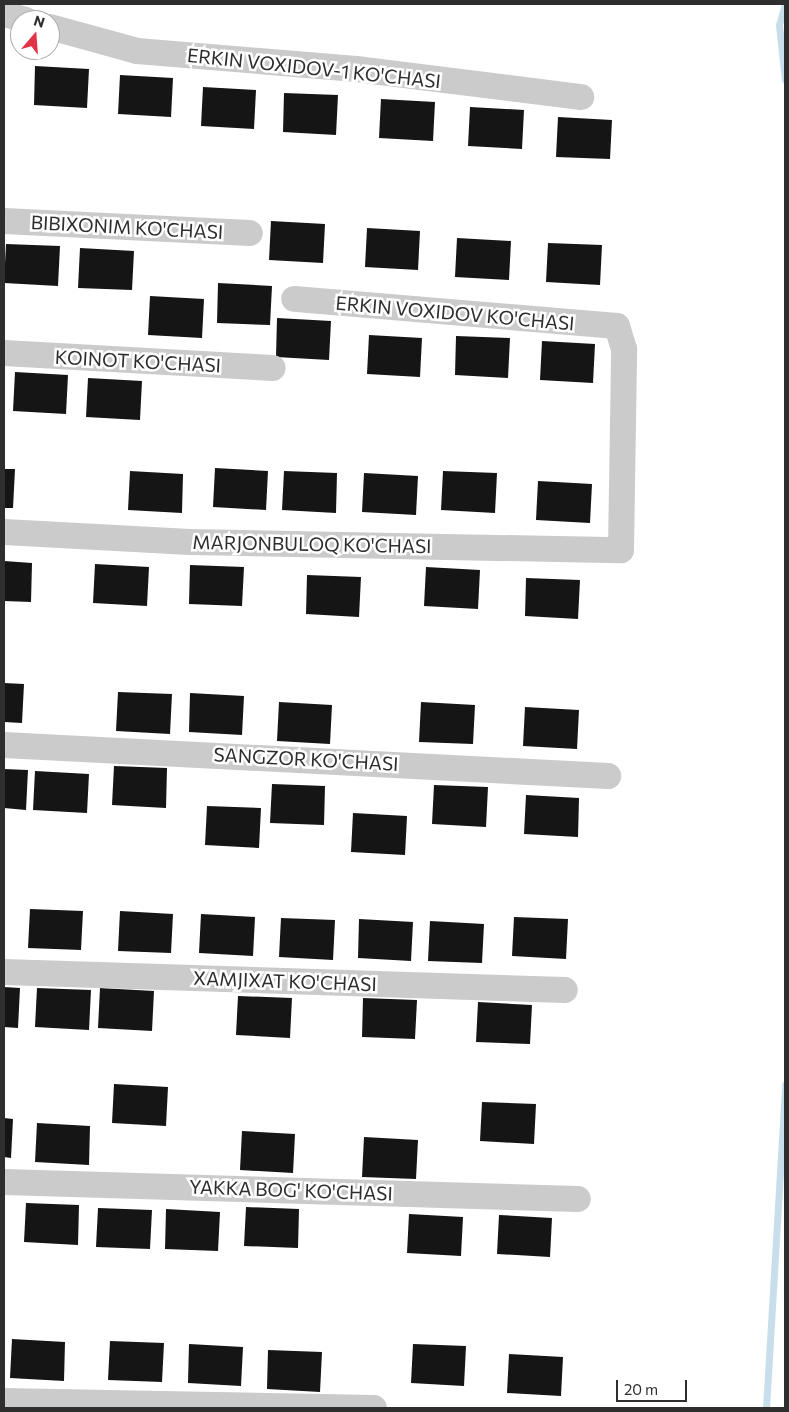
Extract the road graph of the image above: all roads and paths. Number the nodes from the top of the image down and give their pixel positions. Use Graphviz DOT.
graph roads {
  1 [pos="60,30"];
  2 [pos="581,97"];
  3 [pos="4,221"];
  4 [pos="250,233"];
  5 [pos="294,299"];
  6 [pos="4,353"];
  7 [pos="273,368"];
  8 [pos="4,532"];
  9 [pos="621,550"];
  10 [pos="4,745"];
  11 [pos="608,776"];
  12 [pos="4,972"];
  13 [pos="565,990"];
  14 [pos="4,1182"];
  15 [pos="578,1199"];
  16 [pos="4,1401"];
  17 [pos="374,1408"];
  1 -- 2 [label="street, ERKIN VOXIDOV-1 KO'CHASI"];
  3 -- 4 [label="street, BIBIXONIM KO'CHASI"];
  5 -- 9 [label="street, ERKIN VOXIDOV KO'CHASI"];
  6 -- 7 [label="street, KOINOT KO'CHASI"];
  8 -- 9 [label="street, MARJONBULOQ KO'CHASI"];
  10 -- 11 [label="street, SANGZOR KO'CHASI"];
  12 -- 13 [label="street, XAMJIXAT KO'CHASI"];
  14 -- 15 [label="street, YAKKA BOG' KO'CHASI"];
  16 -- 17 [label="street"];
}
